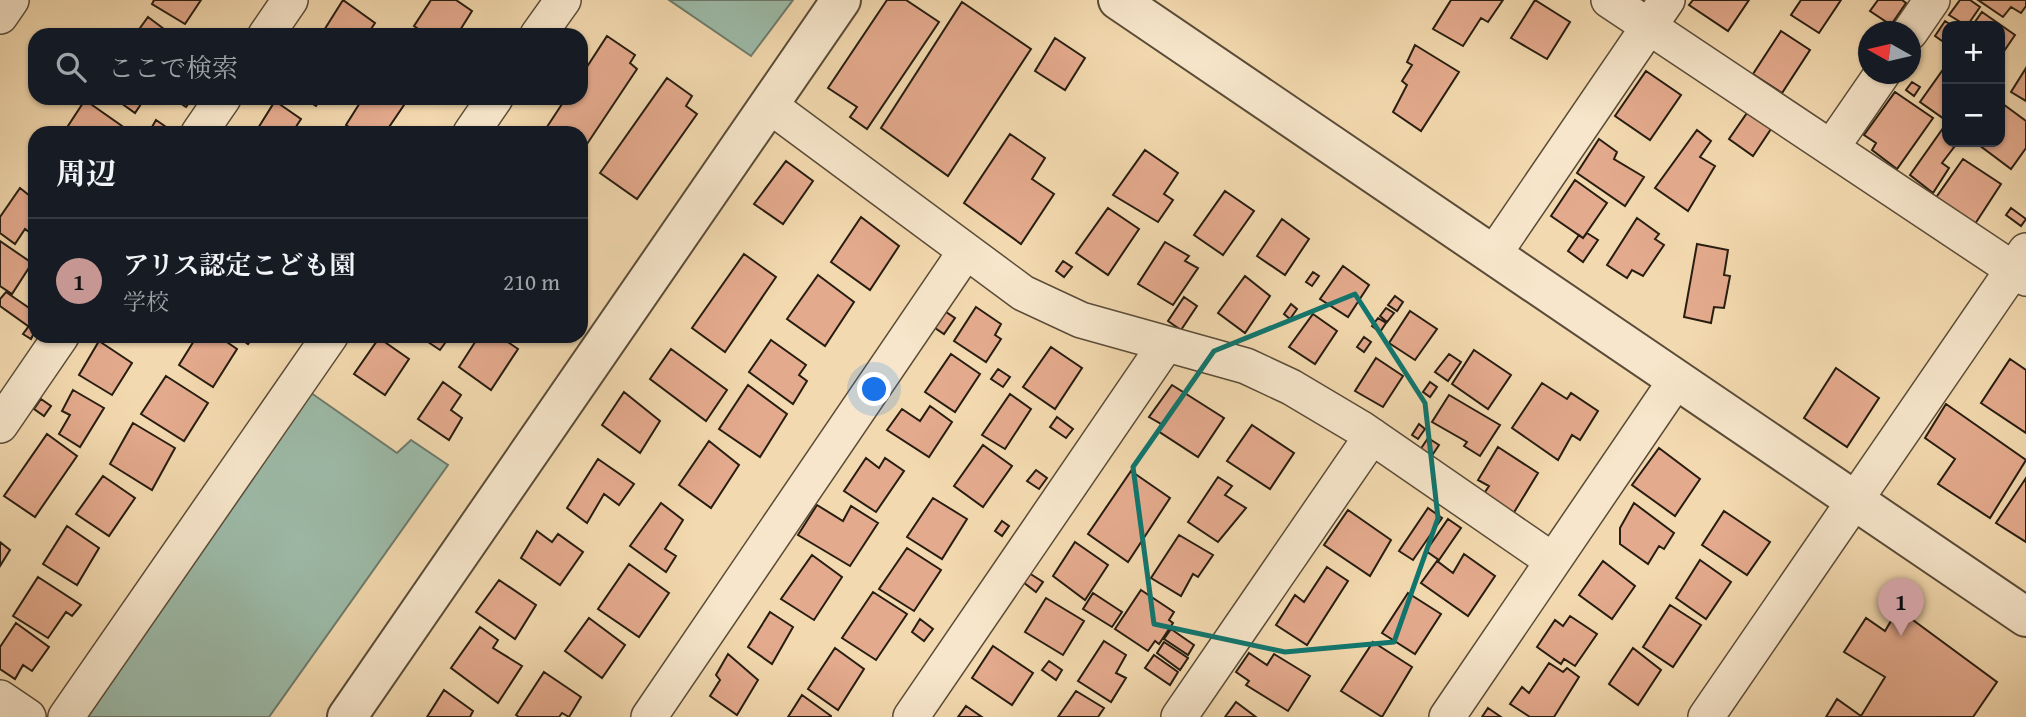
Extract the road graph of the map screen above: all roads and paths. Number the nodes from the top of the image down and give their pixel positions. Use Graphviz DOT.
graph roads {
  1 [pos="11,0"];
  2 [pos="290,0"];
  3 [pos="563,0"];
  4 [pos="841,0"];
  5 [pos="1118,0"];
  6 [pos="1609,0"];
  7 [pos="1932,0"];
  8 [pos="1658,13"];
  9 [pos="0,16"];
  10 [pos="1918,21"];
  11 [pos="271,28"];
  12 [pos="543,28"];
  13 [pos="1875,84"];
  14 [pos="218,105"];
  15 [pos="490,105"];
  16 [pos="769,105"];
  17 [pos="204,126"];
  18 [pos="476,126"];
  19 [pos="1831,148"];
  20 [pos="966,251"];
  21 [pos="1493,255"];
  22 [pos="2022,266"];
  23 [pos="56,343"];
  24 [pos="325,343"];
  25 [pos="1166,344"];
  26 [pos="1677,379"];
  27 [pos="0,425"];
  28 [pos="1372,436"];
  29 [pos="1854,499"];
  30 [pos="1553,561"];
  31 [pos="2026,617"];
  32 [pos="0,698"];
  33 [pos="28,717"];
  34 [pos="66,717"];
  35 [pos="347,717"];
  36 [pos="649,717"];
  37 [pos="911,717"];
  38 [pos="1179,717"];
  39 [pos="1447,717"];
  40 [pos="1706,717"];
  1 -- 9 [label="street"];
  2 -- 11 [label="street"];
  3 -- 12 [label="street"];
  4 -- 16 [label="street"];
  5 -- 21 [label="street"];
  6 -- 8 [label="street"];
  7 -- 10 [label="street"];
  8 -- 19 [label="street"];
  8 -- 21 [label="street"];
  13 -- 19 [label="street"];
  14 -- 17 [label="street"];
  15 -- 18 [label="street"];
  16 -- 20 [label="street"];
  16 -- 35 [label="street"];
  19 -- 22 [label="street"];
  20 -- 25 [label="street"];
  20 -- 36 [label="street"];
  21 -- 26 [label="street"];
  22 -- 29 [label="street"];
  23 -- 27 [label="street"];
  24 -- 34 [label="street"];
  25 -- 28 [label="street"];
  25 -- 37 [label="street"];
  26 -- 29 [label="street"];
  26 -- 30 [label="street"];
  28 -- 30 [label="street"];
  28 -- 38 [label="street"];
  29 -- 31 [label="street"];
  29 -- 40 [label="street"];
  30 -- 39 [label="street"];
  32 -- 33 [label="street"];
}
